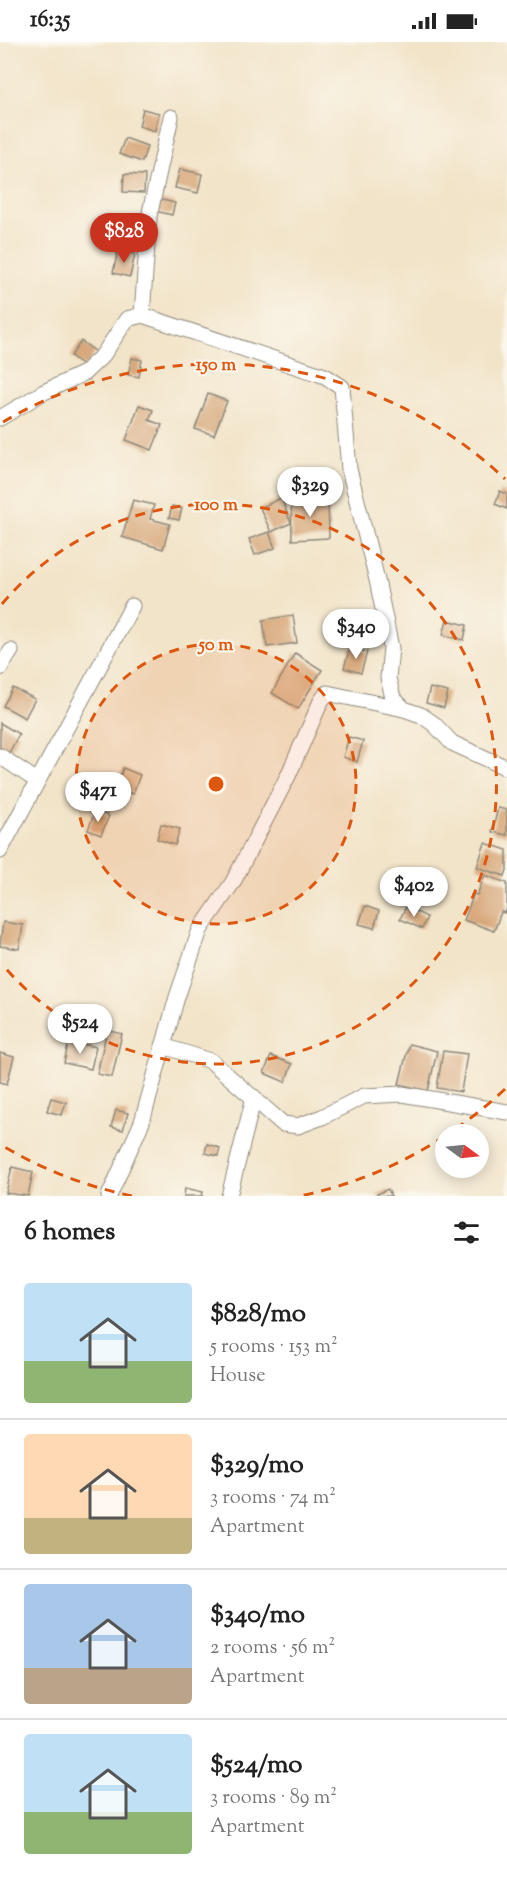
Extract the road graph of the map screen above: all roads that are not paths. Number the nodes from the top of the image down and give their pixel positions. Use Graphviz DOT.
graph roads {
  1 [pos="171,117"];
  2 [pos="142,315"];
  3 [pos="0,418"];
  4 [pos="132,606"];
  5 [pos="11,651"];
  6 [pos="0,668"];
  7 [pos="404,709"];
  8 [pos="0,756"];
  9 [pos="507,768"];
  10 [pos="37,781"];
  11 [pos="0,850"];
  12 [pos="163,1046"];
  13 [pos="254,1097"];
  14 [pos="507,1112"];
  15 [pos="109,1196"];
  16 [pos="229,1196"];
  1 -- 2 [label="street"];
  2 -- 3 [label="street"];
  2 -- 7 [label="street"];
  4 -- 10 [label="street"];
  5 -- 6 [label="street"];
  7 -- 9 [label="street"];
  7 -- 12 [label="street"];
  8 -- 10 [label="street"];
  10 -- 11 [label="street"];
  12 -- 13 [label="street"];
  12 -- 15 [label="street"];
  13 -- 14 [label="street"];
  13 -- 16 [label="street"];
}
